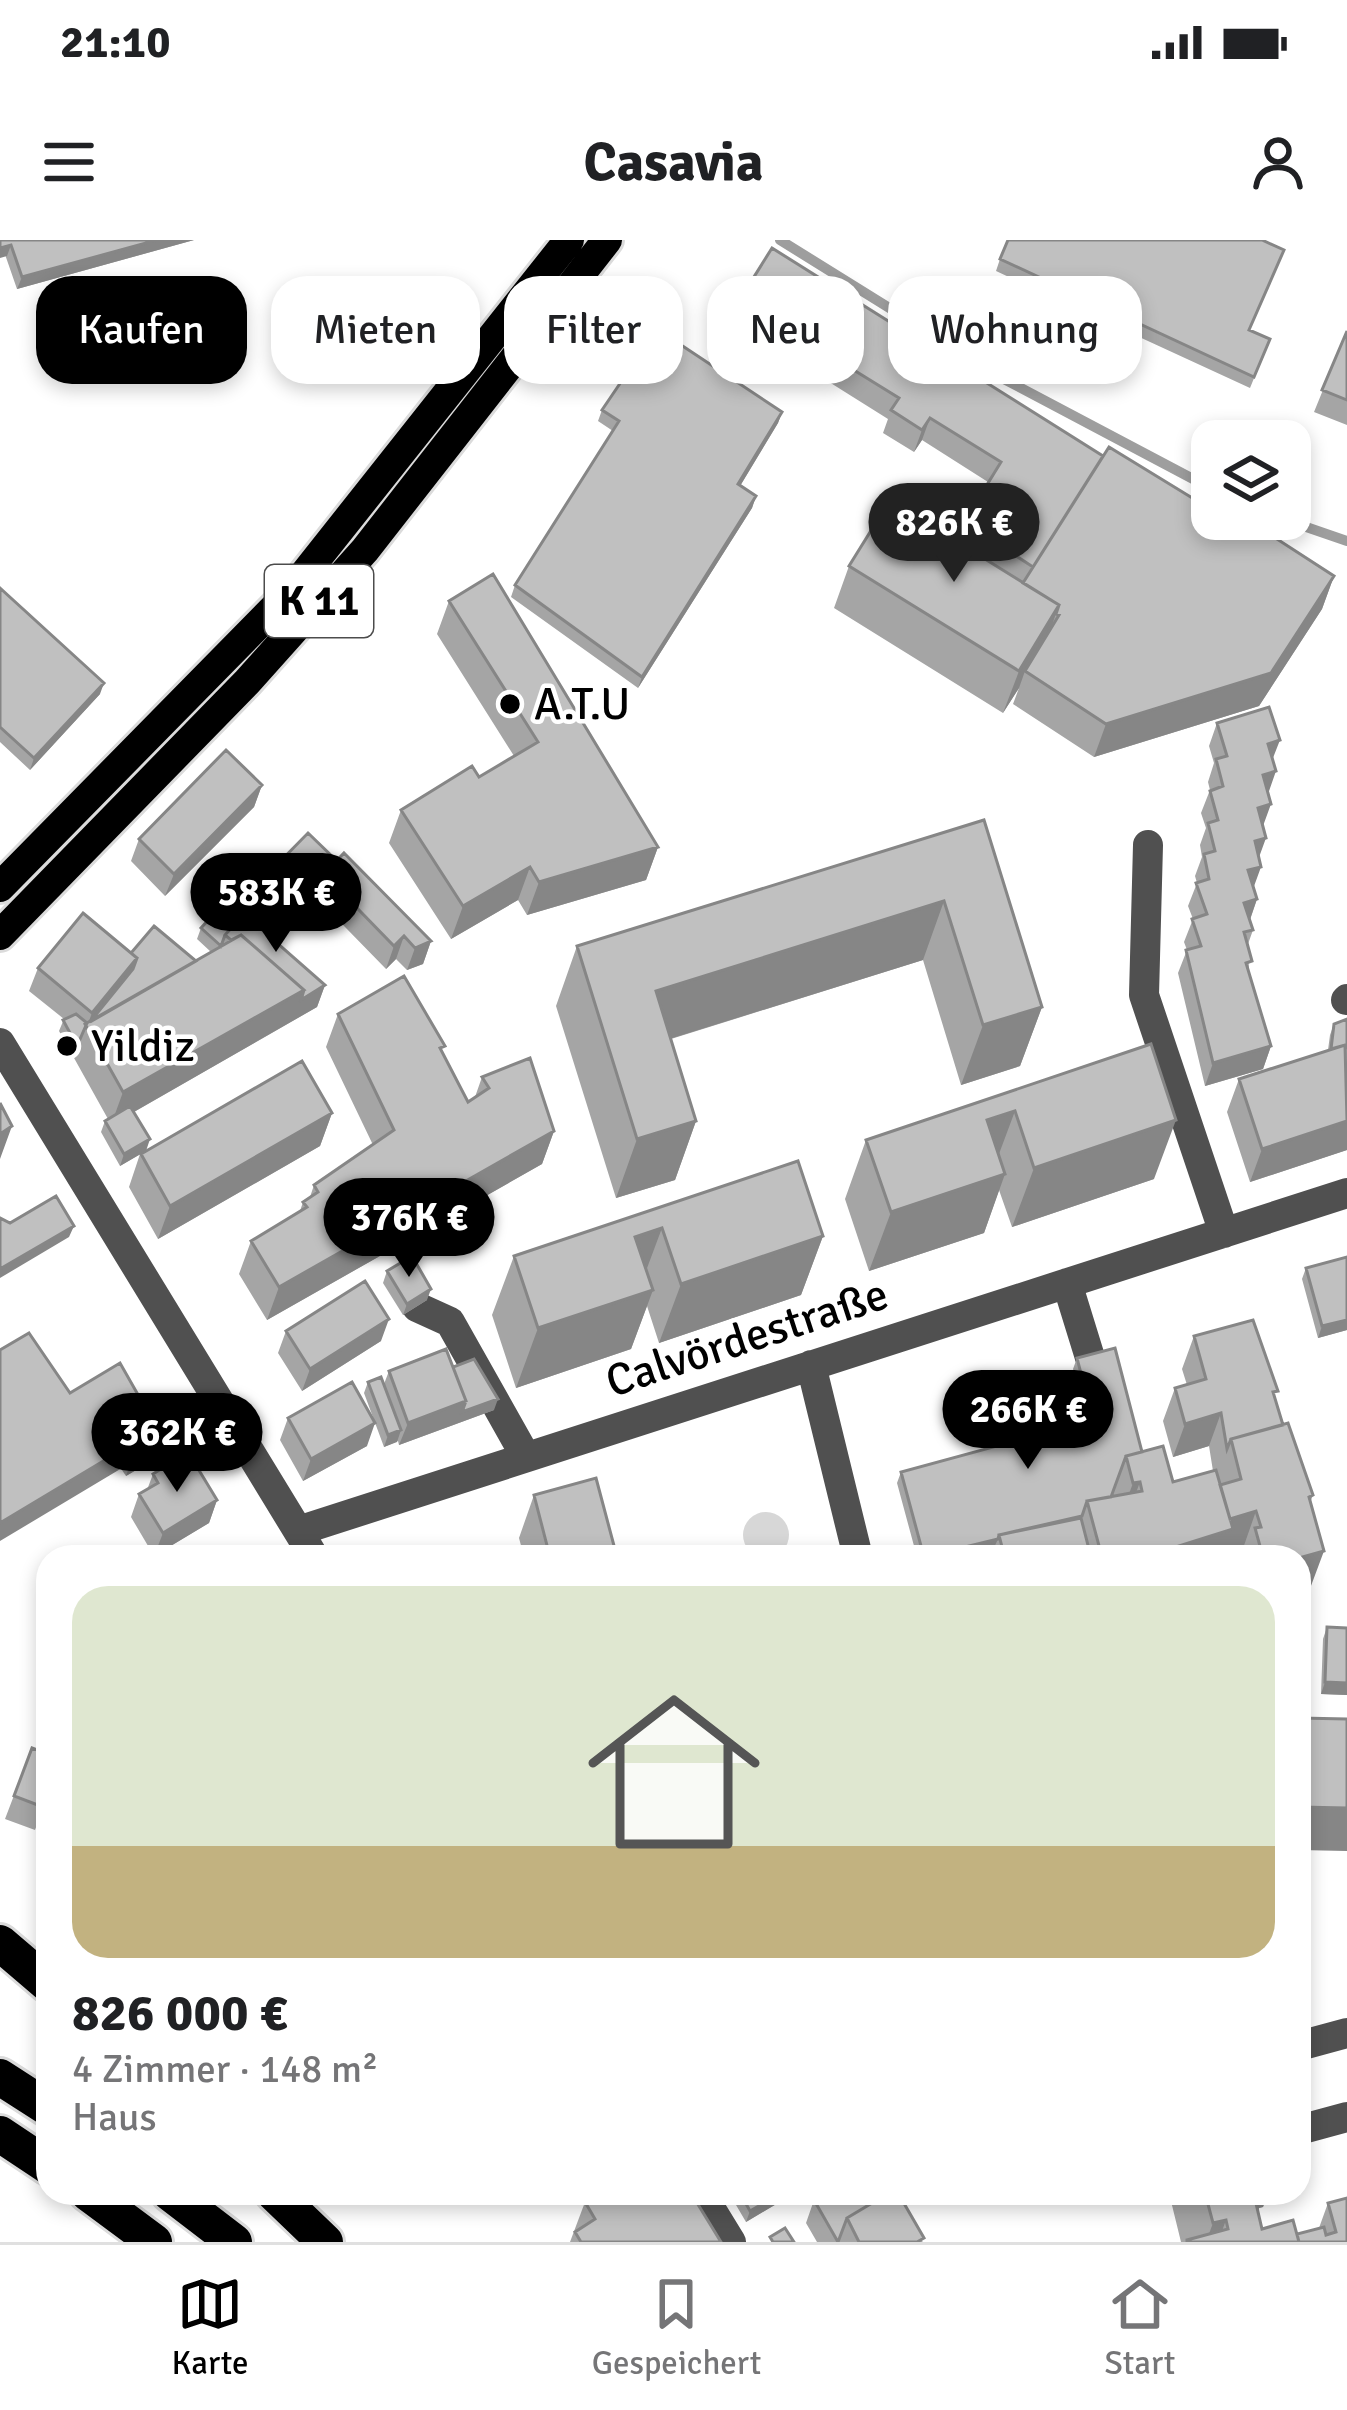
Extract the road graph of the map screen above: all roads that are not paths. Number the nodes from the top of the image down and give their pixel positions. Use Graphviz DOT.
graph roads {
  1 [pos="569,240"];
  2 [pos="607,240"];
  3 [pos="1148,845"];
  4 [pos="0,887"];
  5 [pos="0,935"];
  6 [pos="0,1043"];
  7 [pos="1347,1193"];
  8 [pos="1224,1233"];
  9 [pos="1066,1283"];
  10 [pos="417,1307"];
  11 [pos="1092,1364"];
  12 [pos="811,1365"];
  13 [pos="526,1457"];
  14 [pos="306,1544"];
  15 [pos="855,1545"];
  16 [pos="0,1943"];
  17 [pos="36,1974"];
  18 [pos="1347,2033"];
  19 [pos="1311,2043"];
  20 [pos="0,2077"];
  21 [pos="36,2100"];
  22 [pos="1347,2117"];
  23 [pos="1311,2127"];
  24 [pos="0,2134"];
  25 [pos="36,2158"];
  26 [pos="104,2205"];
  27 [pos="186,2205"];
  28 [pos="286,2205"];
  29 [pos="708,2205"];
  30 [pos="154,2242"];
  31 [pos="234,2242"];
  32 [pos="325,2242"];
  33 [pos="731,2242"];
  1 -- 4 [label="main road, K 11"];
  2 -- 5 [label="main road, K 11"];
  3 -- 8 [label="street"];
  6 -- 14 [label="street"];
  7 -- 8 [label="street, Calvördestraße"];
  8 -- 9 [label="street, Calvördestraße"];
  9 -- 11 [label="street"];
  9 -- 12 [label="street, Calvördestraße"];
  10 -- 13 [label="street"];
  12 -- 13 [label="street, Calvördestraße"];
  12 -- 15 [label="street"];
  13 -- 14 [label="street, Calvördestraße"];
  16 -- 17 [label="highway"];
  18 -- 19 [label="street"];
  20 -- 21 [label="highway"];
  22 -- 23 [label="street"];
  24 -- 25 [label="highway"];
  26 -- 30 [label="highway"];
  27 -- 31 [label="highway"];
  28 -- 32 [label="highway"];
  29 -- 33 [label="street"];
}
